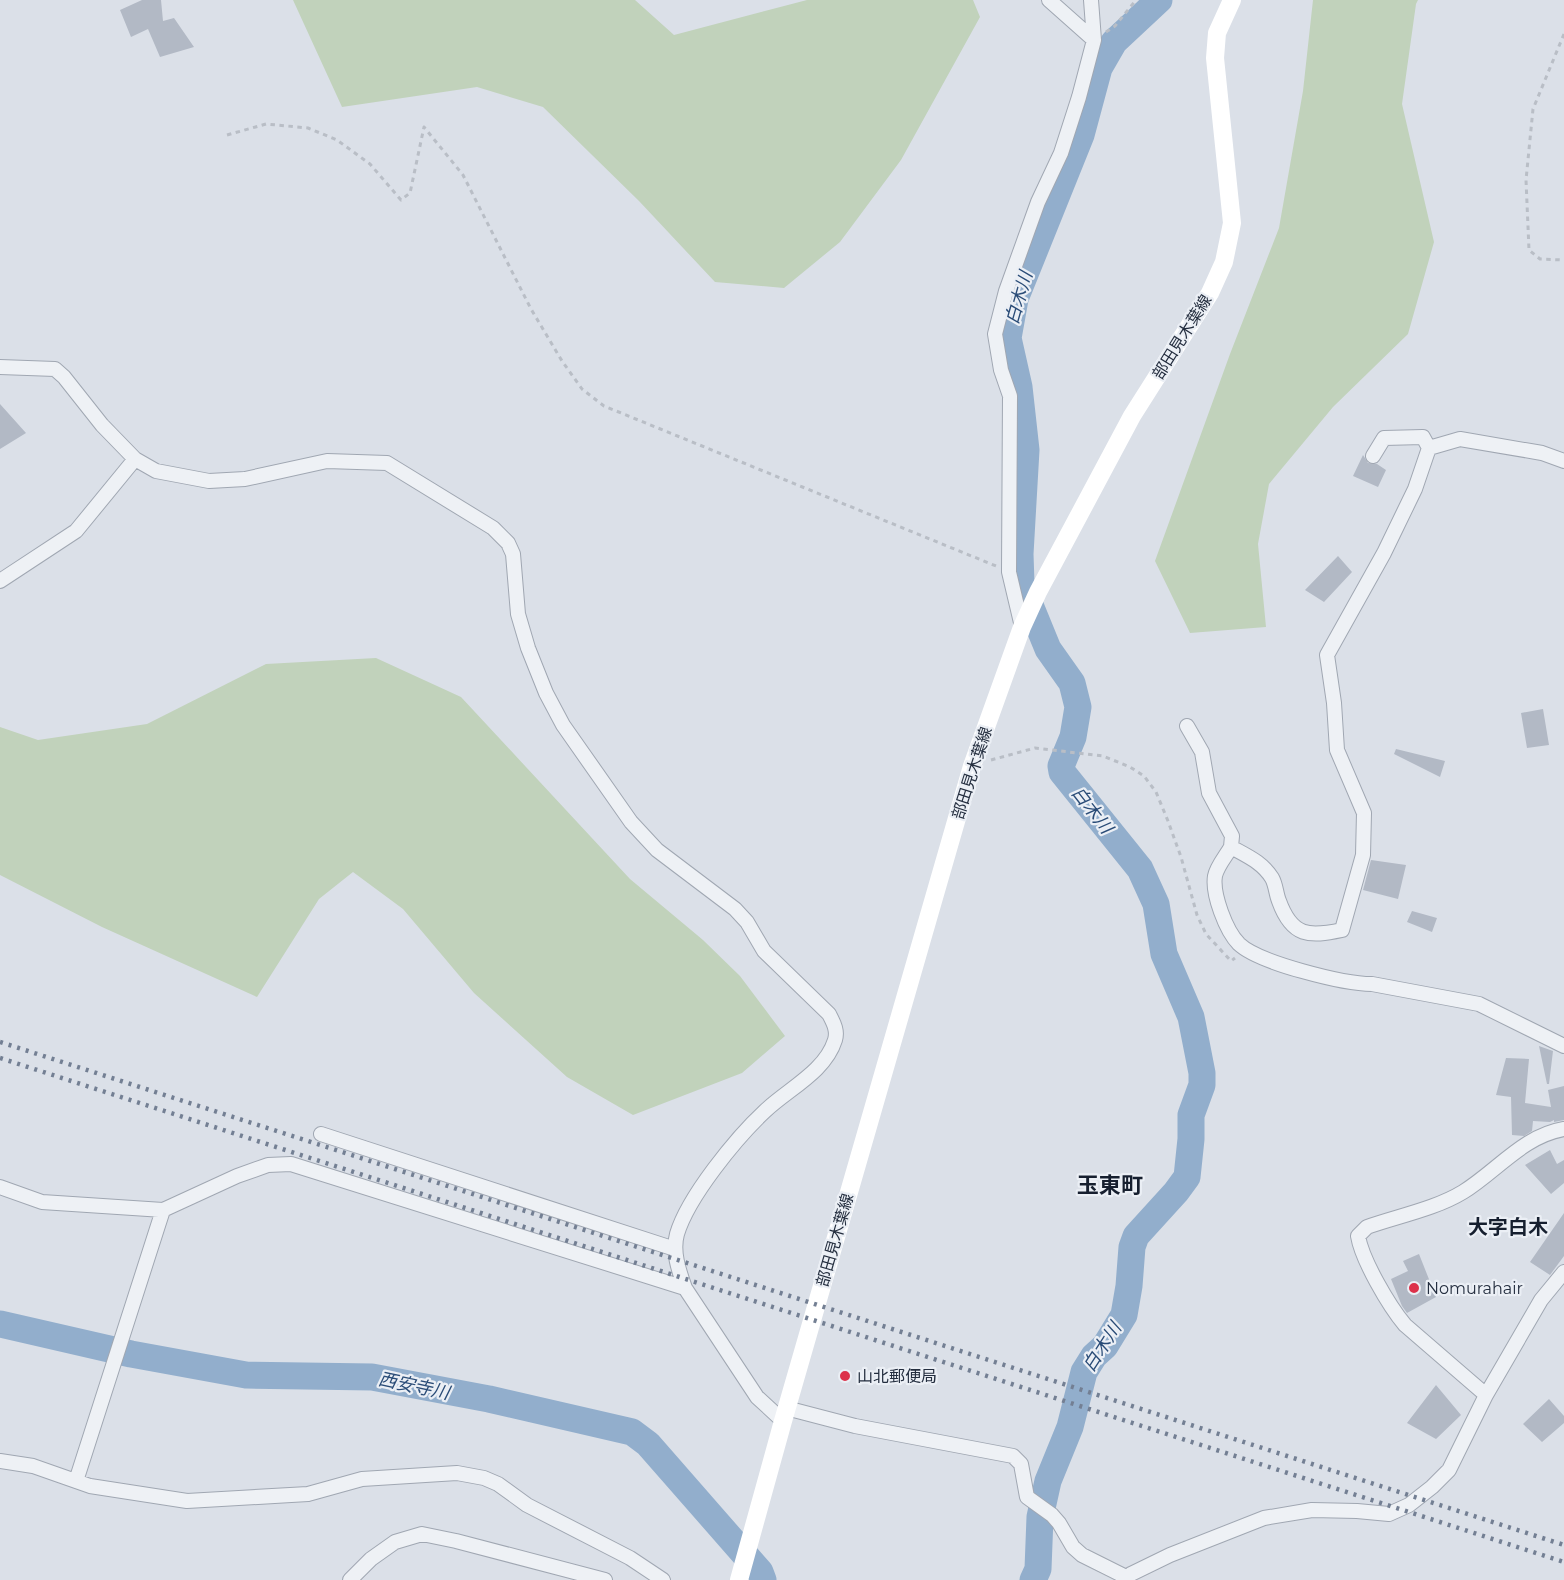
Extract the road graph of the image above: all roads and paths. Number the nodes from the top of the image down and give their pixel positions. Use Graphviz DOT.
graph roads {
  1 [pos="1050,0"];
  2 [pos="1091,0"];
  3 [pos="1136,0"];
  4 [pos="1232,0"];
  5 [pos="1564,34"];
  6 [pos="1094,40"];
  7 [pos="227,135"];
  8 [pos="1564,261"];
  9 [pos="0,368"];
  10 [pos="1429,448"];
  11 [pos="1373,456"];
  12 [pos="135,459"];
  13 [pos="1564,461"];
  14 [pos="1009,572"];
  15 [pos="0,581"];
  16 [pos="1024,622"];
  17 [pos="1187,726"];
  18 [pos="972,766"];
  19 [pos="1231,847"];
  20 [pos="1248,950"];
  21 [pos="1564,1046"];
  22 [pos="1564,1129"];
  23 [pos="321,1134"];
  24 [pos="0,1187"];
  25 [pos="163,1210"];
  26 [pos="675,1249"];
  27 [pos="1564,1272"];
  28 [pos="685,1288"];
  29 [pos="1486,1395"];
  30 [pos="784,1415"];
  31 [pos="0,1461"];
  32 [pos="76,1481"];
  33 [pos="741,1573"];
  34 [pos="1125,1579"];
  35 [pos="350,1580"];
  36 [pos="605,1580"];
  37 [pos="663,1580"];
  1 -- 6 [label="street"];
  2 -- 6 [label="street"];
  3 -- 6 [label="path"];
  4 -- 16 [label="main road, 部田見木葉線"];
  5 -- 8 [label="path"];
  6 -- 14 [label="street"];
  7 -- 14 [label="path"];
  9 -- 12 [label="street"];
  10 -- 11 [label="street"];
  10 -- 13 [label="street"];
  10 -- 19 [label="street"];
  12 -- 15 [label="street"];
  12 -- 26 [label="street"];
  14 -- 16 [label="street"];
  16 -- 18 [label="main road, 部田見木葉線"];
  17 -- 19 [label="street"];
  18 -- 20 [label="path"];
  18 -- 30 [label="main road, 部田見木葉線"];
  19 -- 20 [label="street"];
  20 -- 21 [label="street"];
  22 -- 29 [label="street"];
  23 -- 26 [label="street"];
  24 -- 25 [label="street"];
  25 -- 28 [label="street"];
  25 -- 32 [label="street"];
  26 -- 28 [label="street"];
  27 -- 29 [label="street"];
  28 -- 30 [label="street"];
  29 -- 34 [label="street"];
  30 -- 33 [label="main road, 部田見木葉線"];
  30 -- 34 [label="street"];
  31 -- 32 [label="street"];
  32 -- 37 [label="street"];
  35 -- 36 [label="street"];
}
